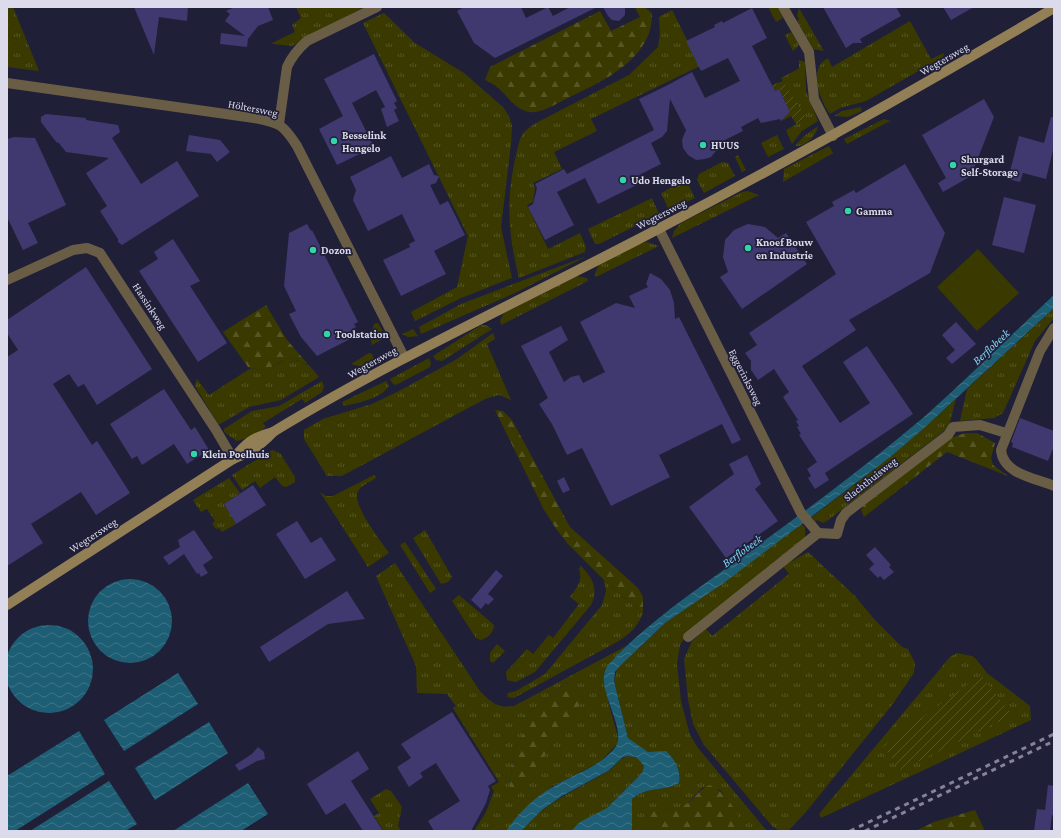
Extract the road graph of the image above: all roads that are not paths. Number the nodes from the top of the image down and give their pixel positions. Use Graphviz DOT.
graph roads {
  1 [pos="377,7"];
  2 [pos="783,7"];
  3 [pos="1054,8"];
  4 [pos="7,83"];
  5 [pos="279,124"];
  6 [pos="833,136"];
  7 [pos="659,229"];
  8 [pos="7,280"];
  9 [pos="1054,328"];
  10 [pos="404,357"];
  11 [pos="1006,433"];
  12 [pos="233,459"];
  13 [pos="1054,486"];
  14 [pos="818,533"];
  15 [pos="7,605"];
  16 [pos="688,637"];
  1 -- 5 [label="street"];
  2 -- 6 [label="street"];
  3 -- 6 [label="street, Wegtersweg"];
  4 -- 5 [label="street, Höltersweg"];
  5 -- 10 [label="street, Höltersweg"];
  6 -- 7 [label="street, Wegtersweg"];
  7 -- 10 [label="street, Wegtersweg"];
  7 -- 14 [label="street, Eggerinksweg"];
  8 -- 12 [label="street, Hassinkweg"];
  9 -- 11 [label="street"];
  10 -- 12 [label="street, Wegtersweg"];
  11 -- 13 [label="street"];
  11 -- 14 [label="street, Slachthuisweg"];
  12 -- 15 [label="street, Wegtersweg"];
  14 -- 16 [label="street"];
}
